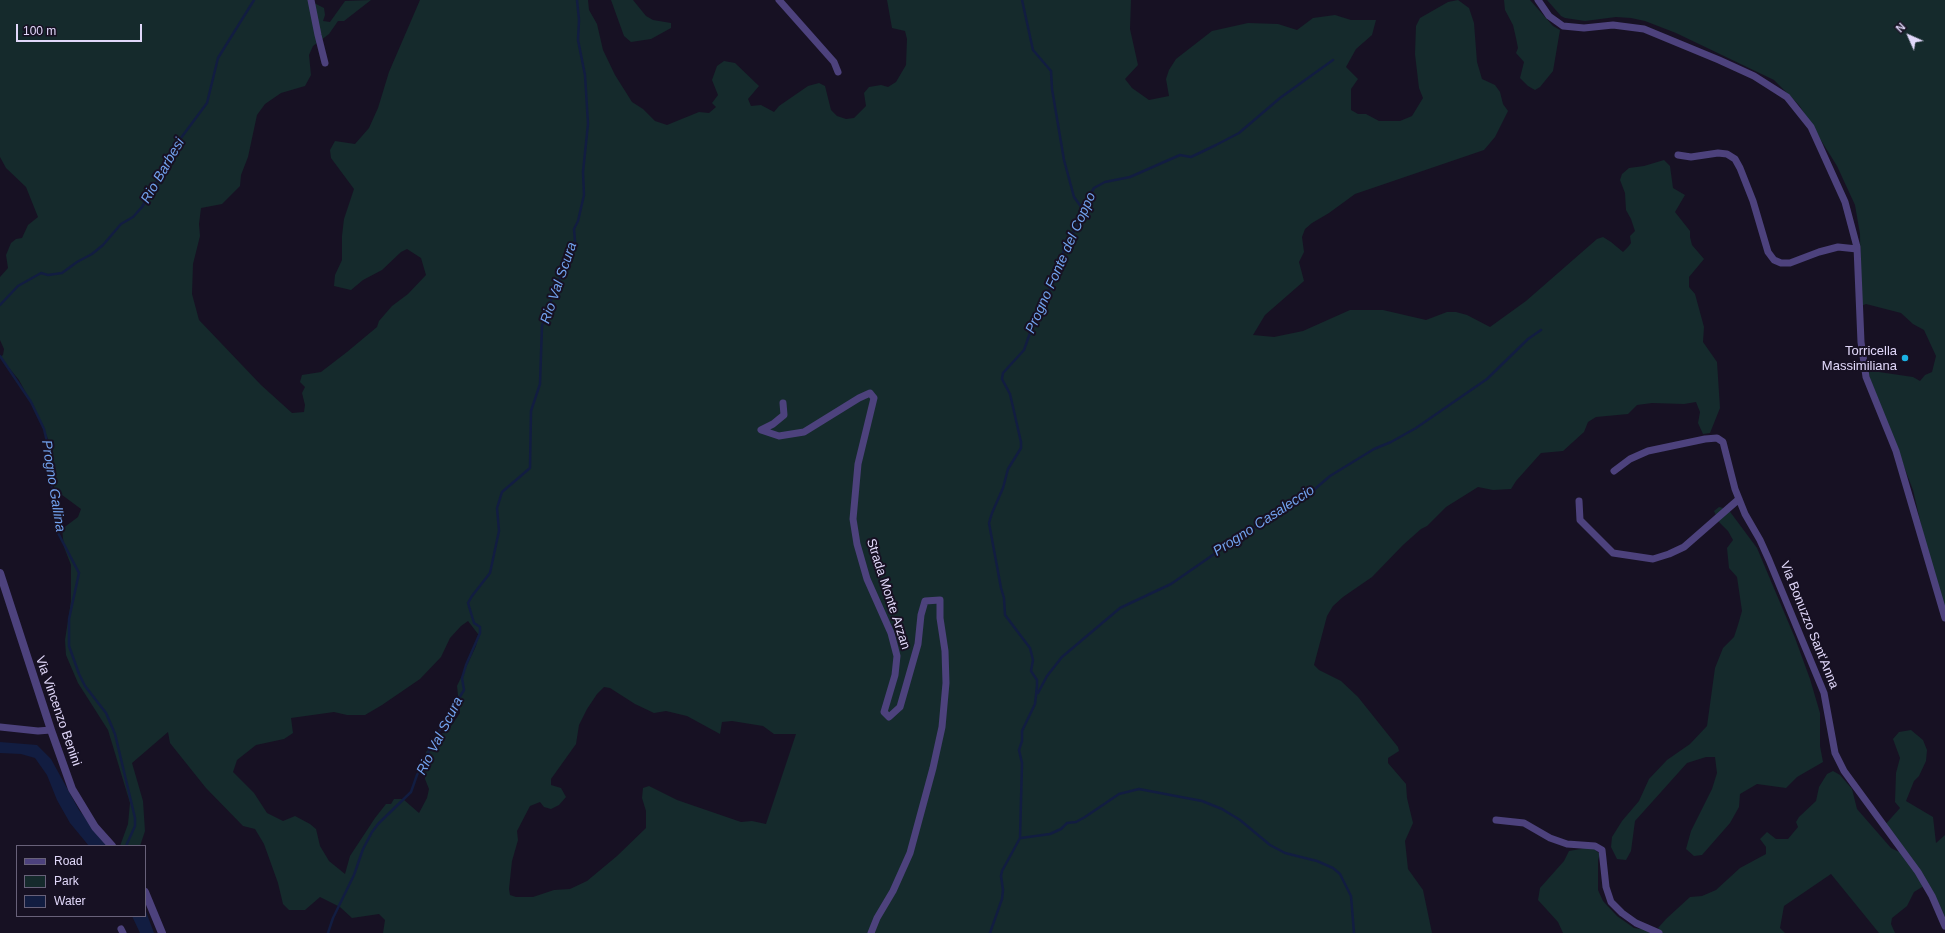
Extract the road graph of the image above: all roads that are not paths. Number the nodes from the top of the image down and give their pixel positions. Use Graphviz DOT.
graph roads {
  1 [pos="311,0"];
  2 [pos="779,0"];
  3 [pos="1538,0"];
  4 [pos="325,64"];
  5 [pos="838,72"];
  6 [pos="1678,155"];
  7 [pos="1857,249"];
  8 [pos="782,403"];
  9 [pos="1614,471"];
  10 [pos="1739,500"];
  11 [pos="1579,501"];
  12 [pos="0,573"];
  13 [pos="1945,618"];
  14 [pos="0,728"];
  15 [pos="51,730"];
  16 [pos="1496,820"];
  17 [pos="111,845"];
  18 [pos="146,894"];
  19 [pos="1945,926"];
  20 [pos="162,933"];
  21 [pos="871,933"];
  22 [pos="1659,933"];
  1 -- 4 [label="street"];
  2 -- 5 [label="street"];
  3 -- 7 [label="street"];
  6 -- 7 [label="street"];
  7 -- 13 [label="street"];
  8 -- 21 [label="street, Strada Monte Arzan"];
  9 -- 10 [label="street, Via Bonuzzo Sant'Anna"];
  10 -- 11 [label="street"];
  10 -- 19 [label="street, Via Bonuzzo Sant'Anna"];
  12 -- 15 [label="street, Via Vincenzo Benini"];
  14 -- 15 [label="street"];
  15 -- 17 [label="street, Via Vincenzo Benini"];
  16 -- 22 [label="street"];
  18 -- 20 [label="street"];
}
